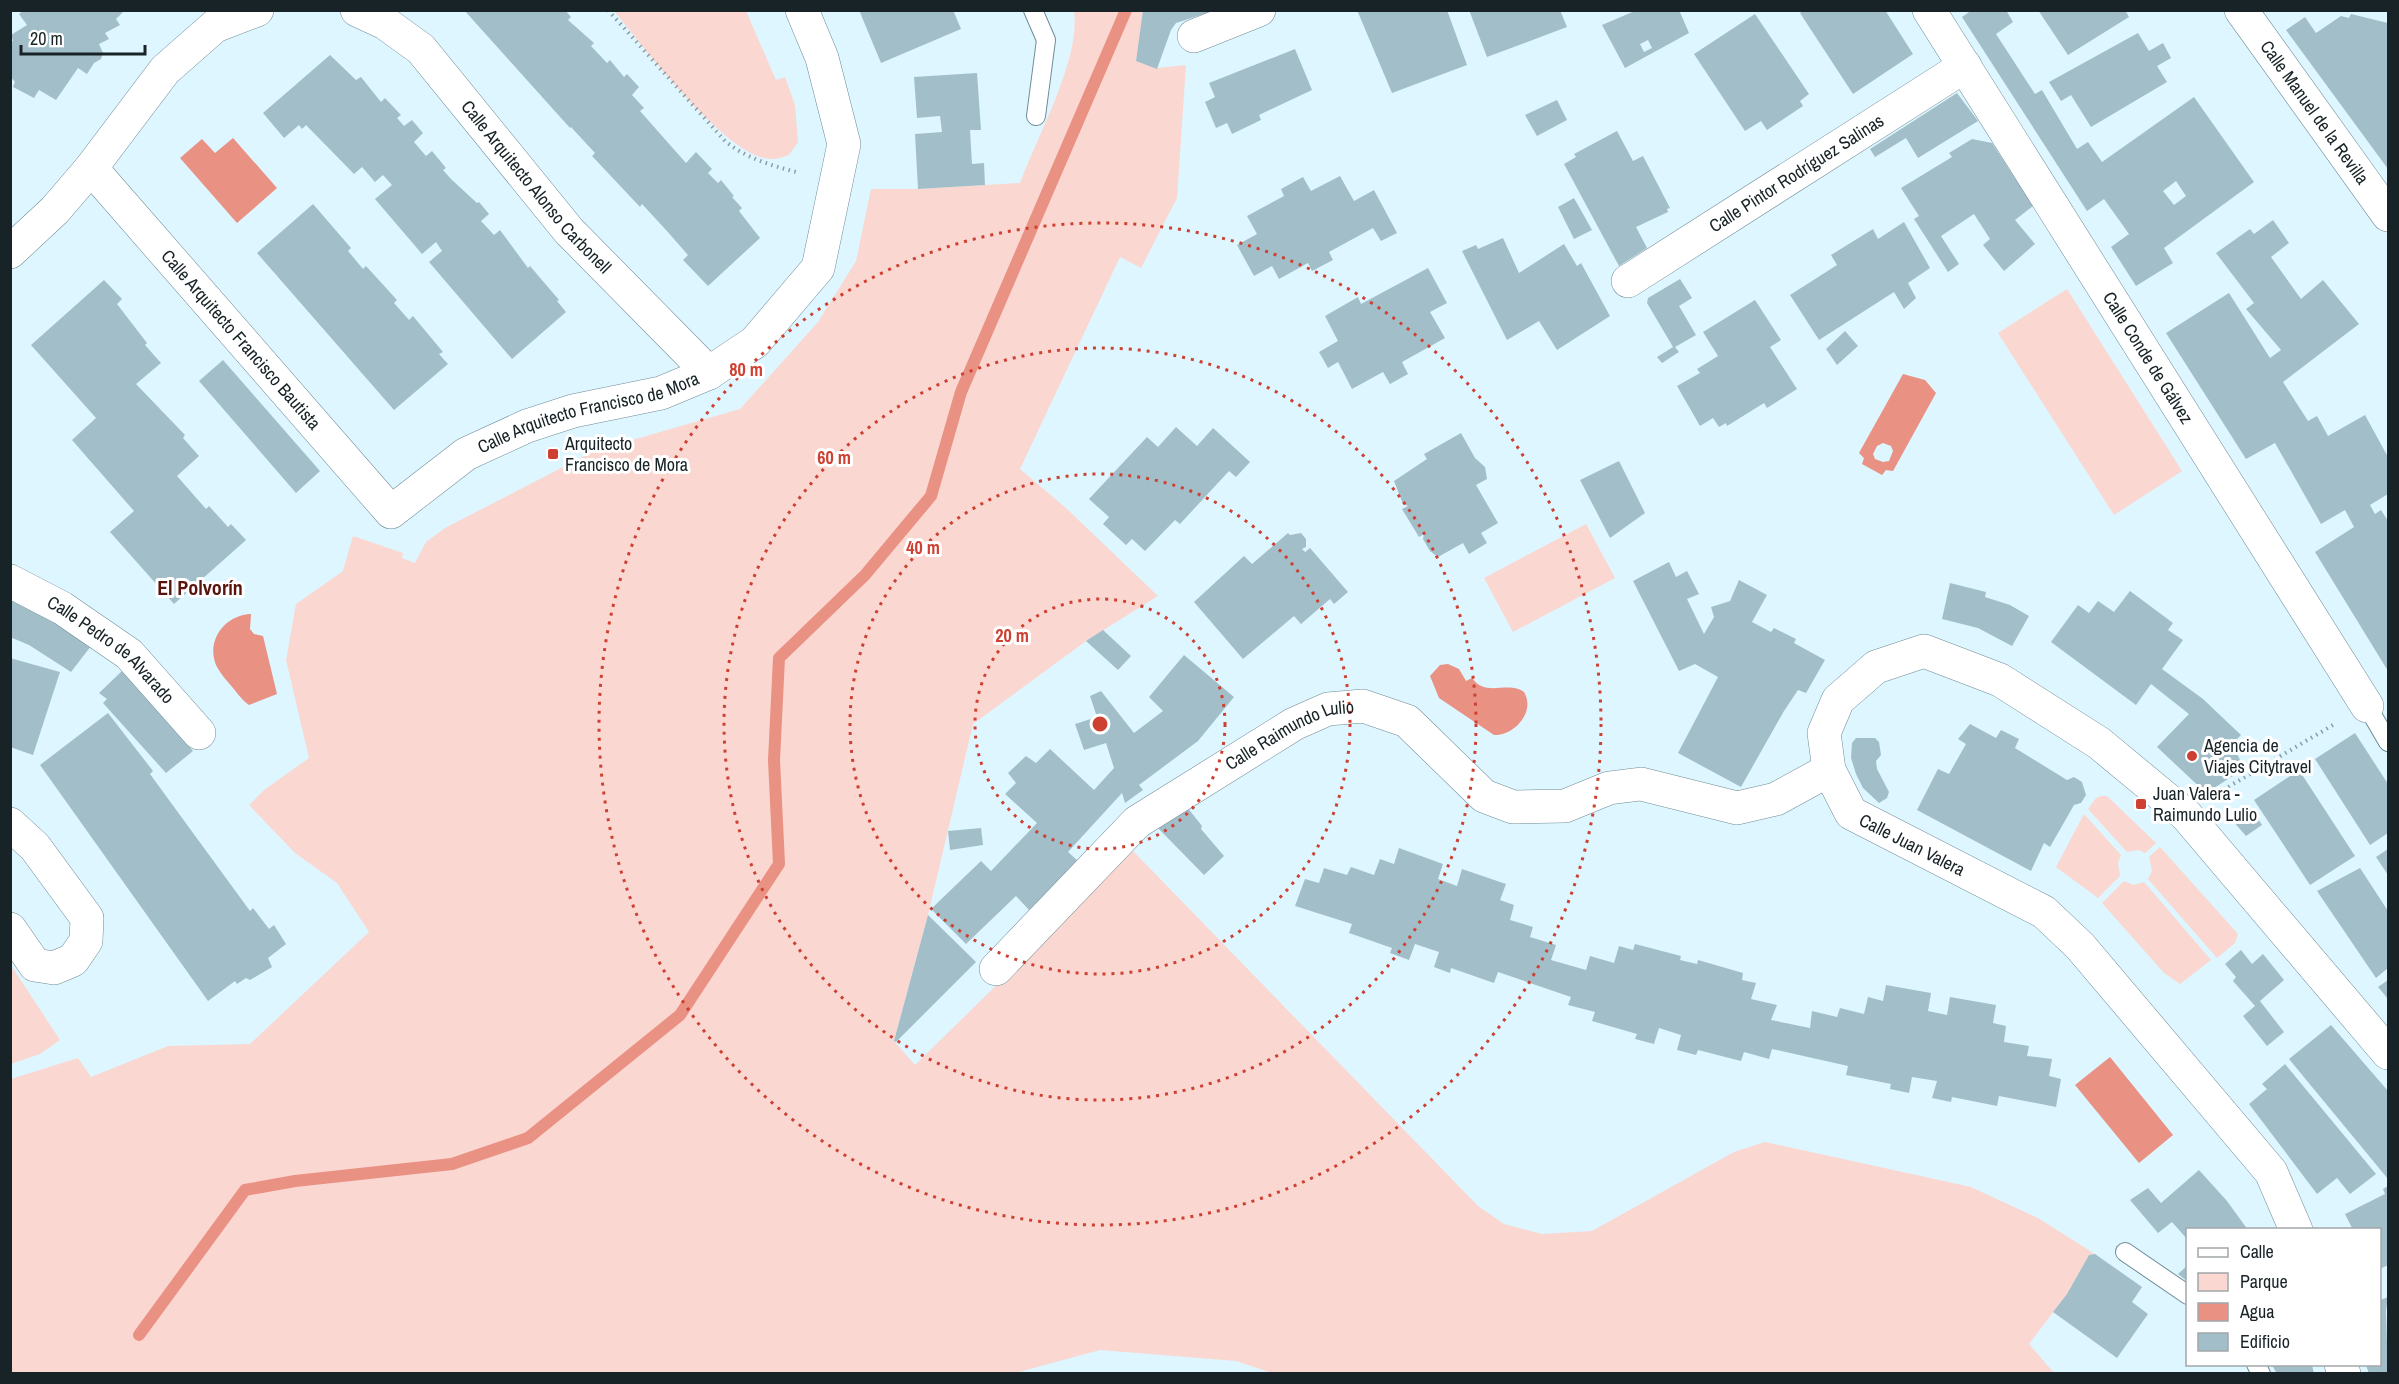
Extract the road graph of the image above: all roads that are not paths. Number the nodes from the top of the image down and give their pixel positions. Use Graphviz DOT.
graph roads {
  1 [pos="257,10"];
  2 [pos="357,10"];
  3 [pos="802,10"];
  4 [pos="1033,10"];
  5 [pos="1258,10"];
  6 [pos="1929,10"];
  7 [pos="2241,10"];
  8 [pos="1194,36"];
  9 [pos="1965,66"];
  10 [pos="1036,116"];
  11 [pos="92,168"];
  12 [pos="2388,215"];
  13 [pos="10,252"];
  14 [pos="1628,281"];
  15 [pos="709,374"];
  16 [pos="392,512"];
  17 [pos="10,580"];
  18 [pos="2355,713"];
  19 [pos="199,733"];
  20 [pos="2388,742"];
  21 [pos="1828,770"];
  22 [pos="10,824"];
  23 [pos="10,929"];
  24 [pos="996,969"];
  25 [pos="2388,1053"];
  26 [pos="2295,1228"];
  27 [pos="2125,1252"];
  28 [pos="2186,1294"];
  1 -- 11 [label="street"];
  2 -- 15 [label="street, Calle Arquitecto Alonso Carbonell"];
  3 -- 15 [label="street, Calle Arquitecto Francisco de Mora"];
  4 -- 10 [label="lane"];
  5 -- 8 [label="street"];
  6 -- 9 [label="street, Calle Conde de Gálvez"];
  7 -- 12 [label="street, Calle Manuel de la Revilla"];
  9 -- 14 [label="street, Calle Pintor Rodríguez Salinas"];
  9 -- 18 [label="street, Calle Conde de Gálvez"];
  11 -- 13 [label="street"];
  11 -- 16 [label="street, Calle Arquitecto Francisco Bautista"];
  15 -- 16 [label="street, Calle Arquitecto Francisco de Mora"];
  17 -- 19 [label="street, Calle Pedro de Alvarado"];
  18 -- 20 [label="lane"];
  21 -- 24 [label="street, Calle Raimundo Lulio"];
  21 -- 25 [label="street, Calle Juan Valera"];
  21 -- 26 [label="street, Calle Juan Valera"];
  22 -- 23 [label="street"];
  27 -- 28 [label="lane"];
}
